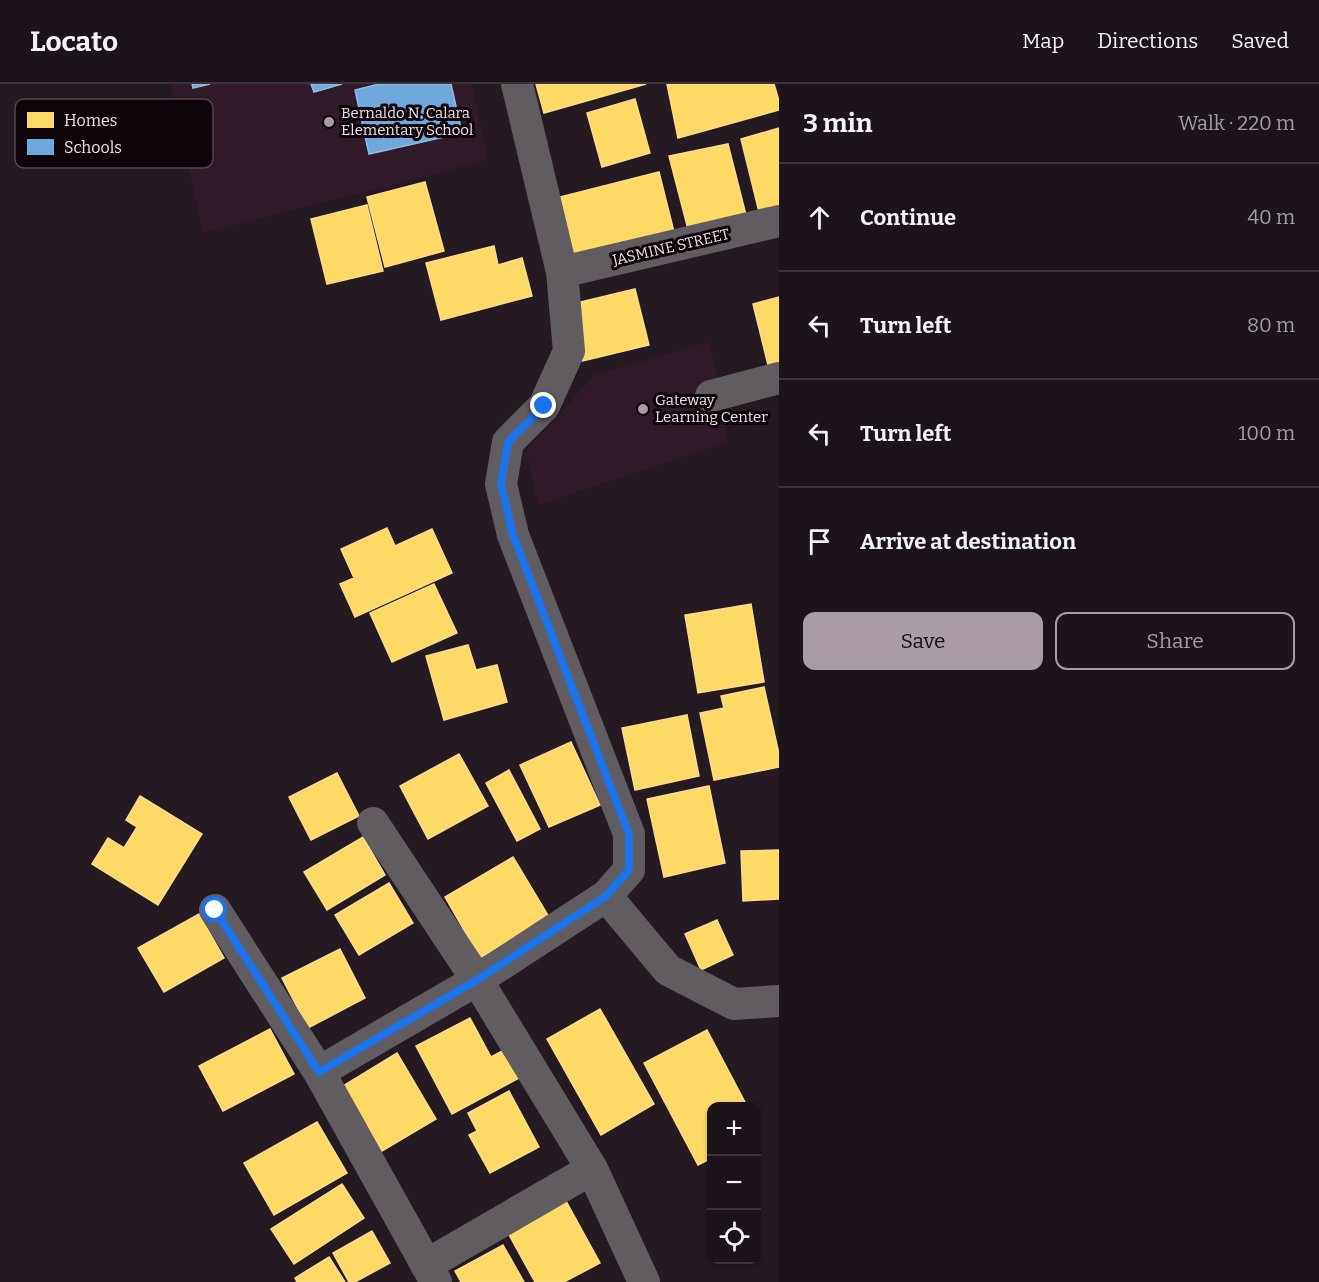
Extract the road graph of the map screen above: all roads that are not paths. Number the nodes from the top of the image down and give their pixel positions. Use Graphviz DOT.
graph roads {
  1 [pos="518,84"];
  2 [pos="779,221"];
  3 [pos="562,273"];
  4 [pos="779,378"];
  5 [pos="711,396"];
  6 [pos="373,823"];
  7 [pos="606,896"];
  8 [pos="215,910"];
  9 [pos="477,980"];
  10 [pos="779,1001"];
  11 [pos="319,1072"];
  12 [pos="592,1169"];
  13 [pos="431,1273"];
  14 [pos="644,1282"];
  1 -- 3 [label="street"];
  2 -- 3 [label="street, JASMINE STREET"];
  3 -- 7 [label="street"];
  4 -- 5 [label="street"];
  6 -- 9 [label="street"];
  7 -- 9 [label="street"];
  7 -- 10 [label="street"];
  8 -- 11 [label="street"];
  9 -- 11 [label="street"];
  9 -- 12 [label="street"];
  11 -- 13 [label="street"];
  12 -- 13 [label="street"];
  12 -- 14 [label="street"];
}
